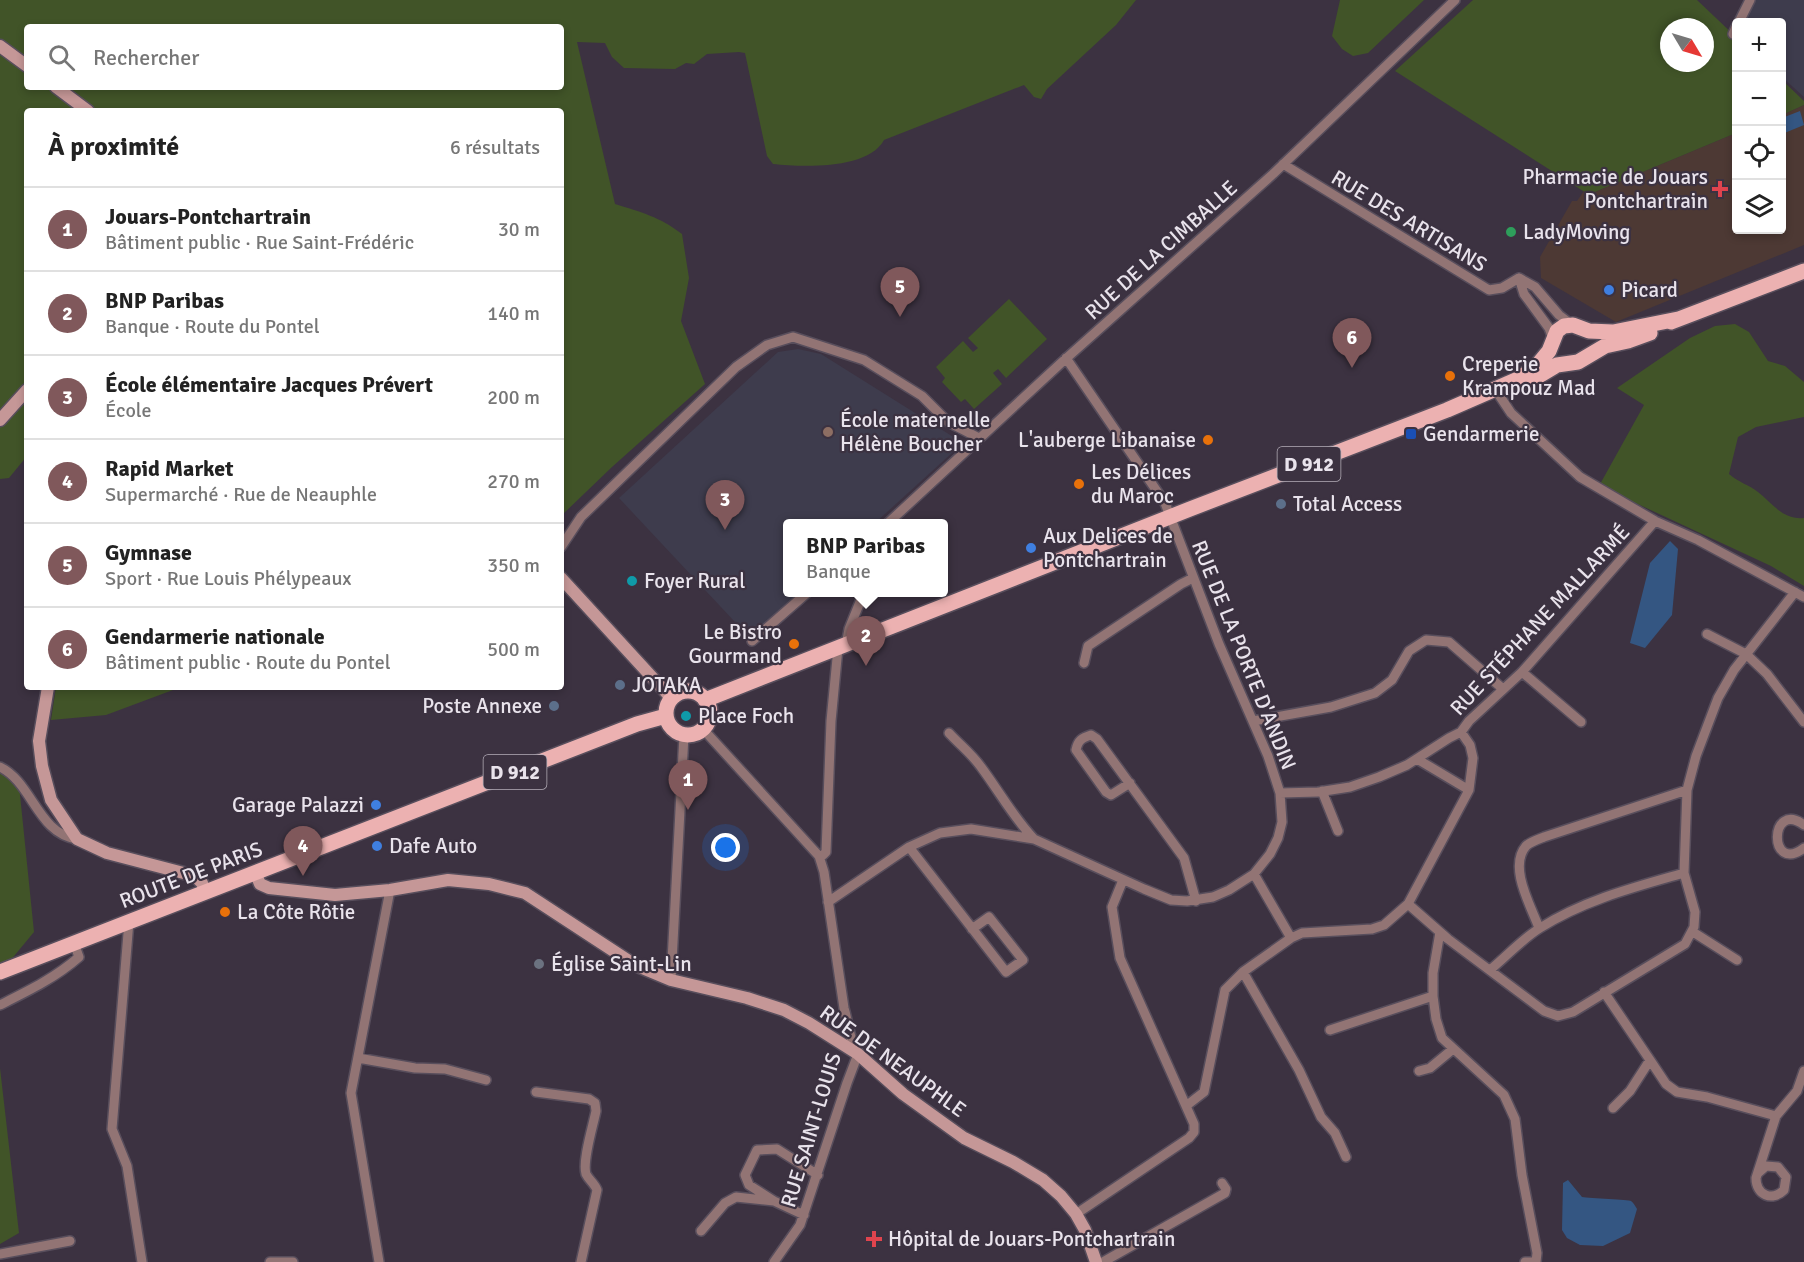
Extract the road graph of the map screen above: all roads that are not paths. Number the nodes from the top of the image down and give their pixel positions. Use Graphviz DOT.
graph roads {
  1 [pos="1455,0"];
  2 [pos="1750,0"];
  3 [pos="1741,18"];
  4 [pos="0,46"];
  5 [pos="24,64"];
  6 [pos="60,90"];
  7 [pos="84,108"];
  8 [pos="1283,164"];
  9 [pos="1804,271"];
  10 [pos="1519,278"];
  11 [pos="1678,319"];
  12 [pos="1578,327"];
  13 [pos="1552,342"];
  14 [pos="1066,358"];
  15 [pos="1576,361"];
  16 [pos="24,393"];
  17 [pos="1498,395"];
  18 [pos="1447,410"];
  19 [pos="0,420"];
  20 [pos="979,438"];
  21 [pos="1170,517"];
  22 [pos="891,519"];
  23 [pos="1655,521"];
  24 [pos="564,542"];
  25 [pos="1193,578"];
  26 [pos="564,581"];
  27 [pos="1795,592"];
  28 [pos="802,597"];
  29 [pos="862,597"];
  30 [pos="1804,597"];
  31 [pos="1707,634"];
  32 [pos="753,641"];
  33 [pos="842,646"];
  34 [pos="1746,654"];
  35 [pos="1084,663"];
  36 [pos="1522,672"];
  37 [pos="1503,689"];
  38 [pos="48,690"];
  39 [pos="672,699"];
  40 [pos="705,700"];
  41 [pos="666,716"];
  42 [pos="1253,721"];
  43 [pos="1581,722"];
  44 [pos="1804,722"];
  45 [pos="703,729"];
  46 [pos="949,732"];
  47 [pos="1461,732"];
  48 [pos="684,735"];
  49 [pos="1417,759"];
  50 [pos="0,767"];
  51 [pos="1130,783"];
  52 [pos="1687,789"];
  53 [pos="1469,790"];
  54 [pos="1322,791"];
  55 [pos="1280,793"];
  56 [pos="1804,825"];
  57 [pos="1338,831"];
  58 [pos="77,839"];
  59 [pos="1034,839"];
  60 [pos="909,847"];
  61 [pos="1804,848"];
  62 [pos="819,856"];
  63 [pos="255,872"];
  64 [pos="1684,873"];
  65 [pos="1254,874"];
  66 [pos="1123,880"];
  67 [pos="390,890"];
  68 [pos="206,891"];
  69 [pos="1196,901"];
  70 [pos="828,902"];
  71 [pos="1408,904"];
  72 [pos="129,921"];
  73 [pos="1539,928"];
  74 [pos="972,929"];
  75 [pos="1440,932"];
  76 [pos="1693,932"];
  77 [pos="1291,938"];
  78 [pos="74,943"];
  79 [pos="1737,960"];
  80 [pos="1490,970"];
  81 [pos="0,972"];
  82 [pos="1243,972"];
  83 [pos="671,980"];
  84 [pos="1604,992"];
  85 [pos="1433,996"];
  86 [pos="0,1005"];
  87 [pos="1330,1030"];
  88 [pos="1453,1049"];
  89 [pos="858,1054"];
  90 [pos="358,1058"];
  91 [pos="1650,1060"];
  92 [pos="1419,1071"];
  93 [pos="1804,1071"];
  94 [pos="486,1080"];
  95 [pos="536,1092"];
  96 [pos="1186,1106"];
  97 [pos="1613,1108"];
  98 [pos="1776,1116"];
  99 [pos="1346,1157"];
  100 [pos="1758,1173"];
  101 [pos="818,1176"];
  102 [pos="1222,1183"];
  103 [pos="774,1201"];
  104 [pos="1076,1214"];
  105 [pos="804,1215"];
  106 [pos="701,1231"];
  107 [pos="70,1241"];
  108 [pos="0,1254"];
  109 [pos="142,1262"];
  110 [pos="270,1262"];
  111 [pos="294,1262"];
  112 [pos="379,1262"];
  113 [pos="581,1262"];
  114 [pos="774,1262"];
  115 [pos="1096,1262"];
  116 [pos="1103,1262"];
  117 [pos="1525,1262"];
  118 [pos="1532,1262"];
  119 [pos="1536,1262"];
  1 -- 8 [label="street, RUE DE LA CIMBALLE"];
  2 -- 3 [label="street"];
  4 -- 5 [label="street"];
  6 -- 7 [label="street"];
  8 -- 10 [label="street, RUE DES ARTISANS"];
  8 -- 14 [label="street, RUE DE LA CIMBALLE"];
  9 -- 11 [label="main road, D 912"];
  10 -- 12 [label="street"];
  10 -- 13 [label="street"];
  11 -- 12 [label="main road, D 912"];
  11 -- 15 [label="main road, D 912"];
  12 -- 13 [label="main road"];
  12 -- 15 [label="main road"];
  13 -- 15 [label="main road"];
  13 -- 18 [label="main road, D 912"];
  14 -- 20 [label="street, RUE DE LA CIMBALLE"];
  14 -- 21 [label="street, RUE DE LA PORTE D'ANDIN"];
  15 -- 17 [label="main road, D 912"];
  16 -- 19 [label="street"];
  17 -- 18 [label="main road, D 912"];
  17 -- 23 [label="street"];
  18 -- 21 [label="main road, D 912"];
  20 -- 22 [label="street, RUE DE LA CIMBALLE"];
  20 -- 24 [label="street"];
  21 -- 25 [label="street, RUE DE LA PORTE D'ANDIN"];
  21 -- 33 [label="main road, D 912"];
  23 -- 27 [label="street"];
  23 -- 36 [label="street, RUE STÉPHANE MALLARMÉ"];
  25 -- 35 [label="street"];
  25 -- 42 [label="street, RUE DE LA PORTE D'ANDIN"];
  26 -- 39 [label="street"];
  27 -- 30 [label="street"];
  27 -- 34 [label="street"];
  28 -- 32 [label="street"];
  29 -- 33 [label="street"];
  31 -- 34 [label="street"];
  33 -- 40 [label="main road, D 912"];
  33 -- 62 [label="street"];
  34 -- 44 [label="street"];
  34 -- 52 [label="street"];
  36 -- 37 [label="street, RUE STÉPHANE MALLARMÉ"];
  36 -- 43 [label="street"];
  37 -- 42 [label="street"];
  37 -- 47 [label="street, RUE STÉPHANE MALLARMÉ"];
  38 -- 58 [label="street"];
  39 -- 40 [label="main road"];
  39 -- 41 [label="main road"];
  40 -- 45 [label="main road"];
  41 -- 48 [label="main road"];
  41 -- 63 [label="main road, ROUTE DE PARIS / D 912"];
  42 -- 55 [label="street, RUE DE LA PORTE D'ANDIN"];
  45 -- 48 [label="main road"];
  45 -- 62 [label="street"];
  46 -- 59 [label="street"];
  47 -- 49 [label="street, RUE STÉPHANE MALLARMÉ"];
  47 -- 53 [label="street"];
  48 -- 83 [label="street"];
  49 -- 53 [label="street"];
  49 -- 54 [label="street, RUE STÉPHANE MALLARMÉ"];
  50 -- 58 [label="street"];
  51 -- 51 [label="street"];
  51 -- 69 [label="street"];
  52 -- 64 [label="street"];
  52 -- 73 [label="street"];
  53 -- 71 [label="street"];
  54 -- 55 [label="street, RUE STÉPHANE MALLARMÉ"];
  54 -- 57 [label="street"];
  55 -- 65 [label="street, RUE DE LA PORTE D'ANDIN"];
  56 -- 61 [label="street"];
  58 -- 68 [label="street"];
  59 -- 60 [label="street, RUE DE LA PORTE D'ANDIN"];
  59 -- 66 [label="street, RUE DE LA PORTE D'ANDIN"];
  60 -- 70 [label="street, RUE DE LA PORTE D'ANDIN"];
  60 -- 74 [label="street"];
  62 -- 70 [label="street, RUE SAINT-LOUIS"];
  63 -- 67 [label="street, RUE DE NEAUPHLE"];
  63 -- 68 [label="main road, ROUTE DE PARIS / D 912"];
  64 -- 73 [label="street"];
  64 -- 76 [label="street"];
  65 -- 69 [label="street, RUE DE LA PORTE D'ANDIN"];
  65 -- 77 [label="street"];
  66 -- 69 [label="street, RUE DE LA PORTE D'ANDIN"];
  66 -- 96 [label="street"];
  67 -- 83 [label="street, RUE DE NEAUPHLE"];
  67 -- 90 [label="street"];
  68 -- 72 [label="main road, ROUTE DE PARIS / D 912"];
  70 -- 89 [label="street, RUE SAINT-LOUIS"];
  71 -- 75 [label="street"];
  71 -- 77 [label="street"];
  72 -- 78 [label="main road, ROUTE DE PARIS / D 912"];
  72 -- 109 [label="street"];
  73 -- 80 [label="street"];
  74 -- 74 [label="street"];
  75 -- 80 [label="street"];
  75 -- 85 [label="street"];
  76 -- 79 [label="street"];
  76 -- 84 [label="street"];
  77 -- 82 [label="street"];
  78 -- 81 [label="main road, ROUTE DE PARIS / D 912"];
  78 -- 86 [label="street"];
  80 -- 84 [label="street"];
  82 -- 96 [label="street"];
  82 -- 99 [label="street"];
  83 -- 89 [label="street, RUE DE NEAUPHLE"];
  84 -- 91 [label="street"];
  85 -- 87 [label="street"];
  85 -- 88 [label="street"];
  88 -- 92 [label="street"];
  88 -- 119 [label="street"];
  89 -- 101 [label="street, RUE SAINT-LOUIS"];
  89 -- 104 [label="street, RUE DE NEAUPHLE"];
  90 -- 94 [label="street"];
  90 -- 112 [label="street"];
  91 -- 97 [label="street"];
  91 -- 98 [label="street"];
  93 -- 98 [label="street"];
  95 -- 113 [label="street"];
  96 -- 104 [label="street"];
  98 -- 100 [label="street"];
  101 -- 103 [label="street"];
  101 -- 105 [label="street, RUE SAINT-LOUIS"];
  102 -- 116 [label="street"];
  103 -- 105 [label="street"];
  103 -- 106 [label="street"];
  104 -- 115 [label="street, RUE DE NEAUPHLE"];
  105 -- 114 [label="street, RUE SAINT-LOUIS"];
  107 -- 108 [label="street"];
  110 -- 111 [label="street"];
  117 -- 118 [label="street"];
}
